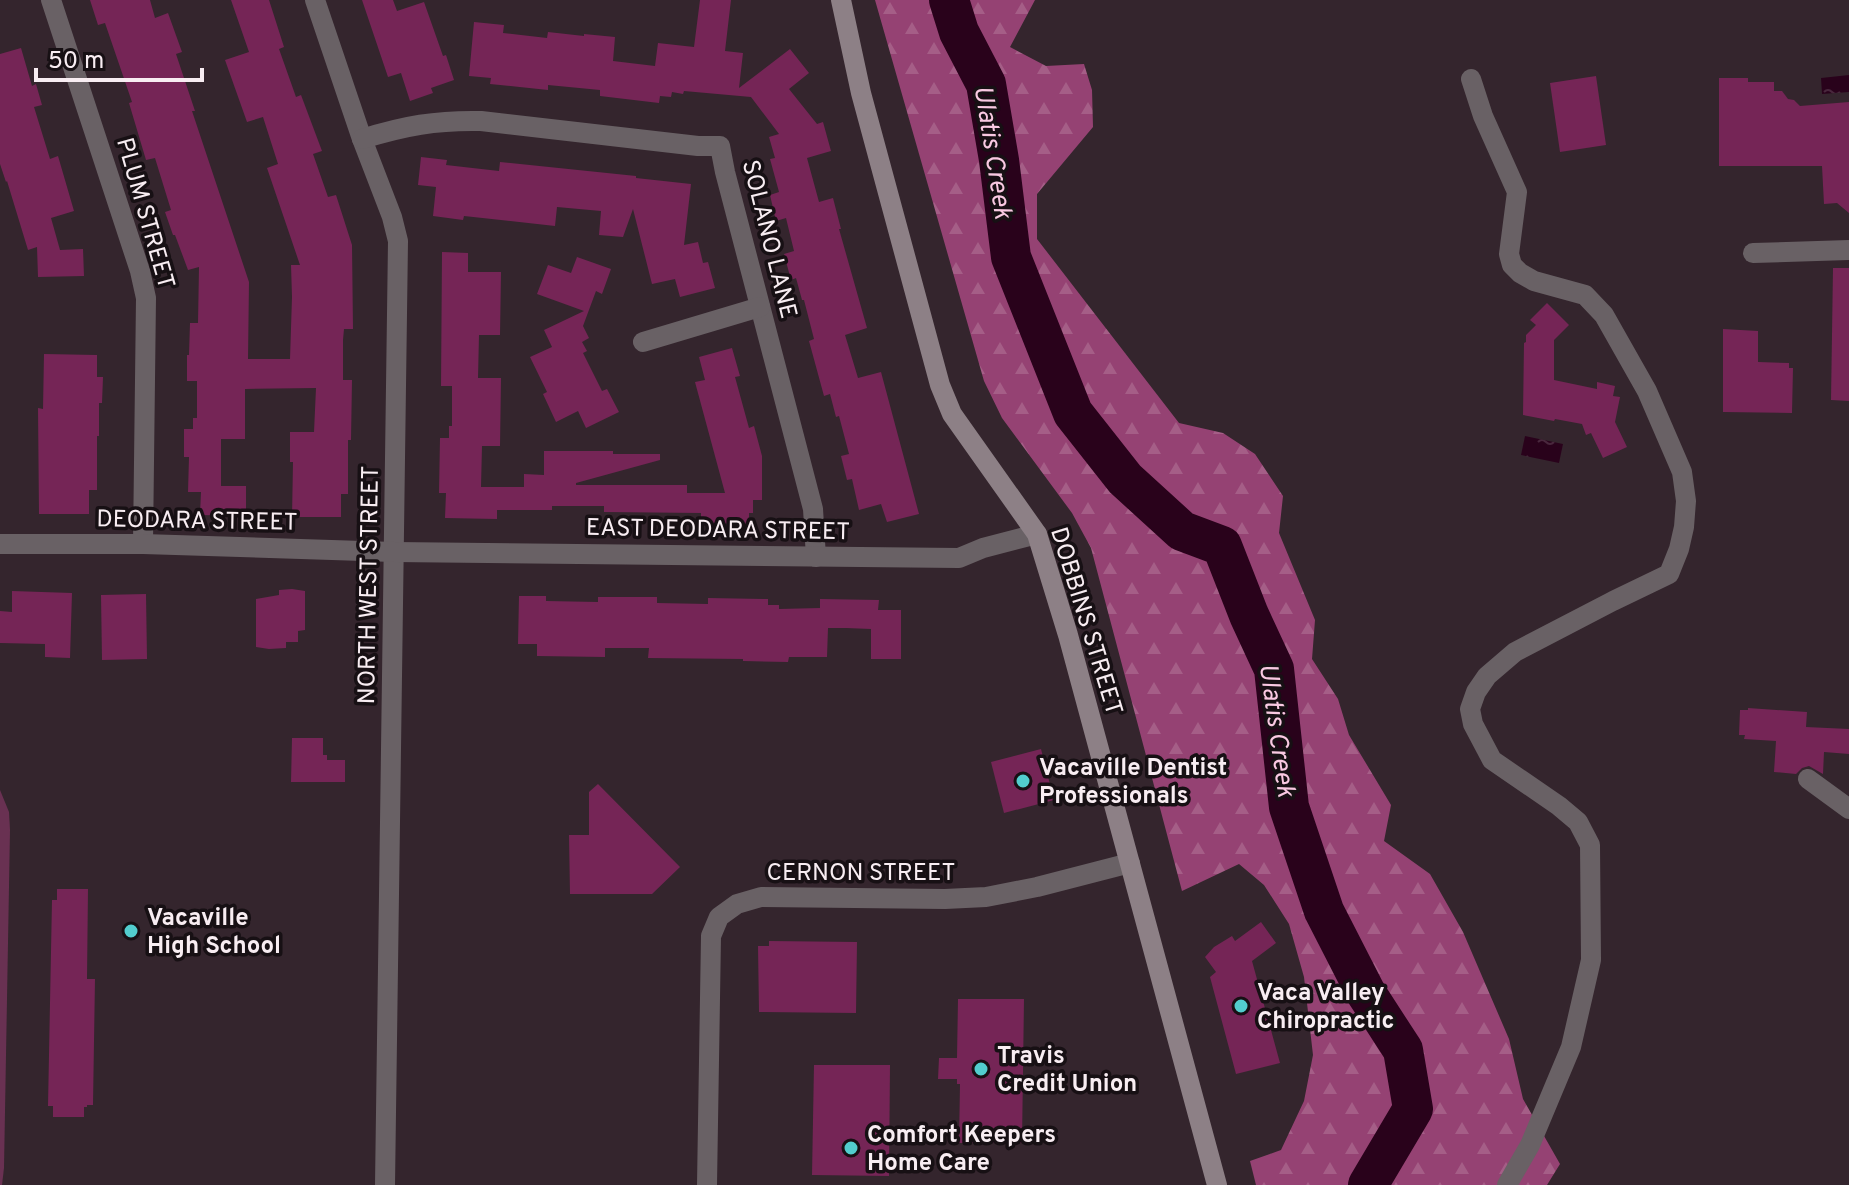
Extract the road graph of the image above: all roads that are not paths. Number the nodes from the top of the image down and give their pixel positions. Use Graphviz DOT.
graph roads {
  1 [pos="51,0"];
  2 [pos="315,0"];
  3 [pos="841,0"];
  4 [pos="1471,79"];
  5 [pos="362,139"];
  6 [pos="1849,250"];
  7 [pos="1753,253"];
  8 [pos="760,307"];
  9 [pos="643,342"];
  10 [pos="1037,534"];
  11 [pos="0,544"];
  12 [pos="143,544"];
  13 [pos="394,552"];
  14 [pos="816,557"];
  15 [pos="1808,779"];
  16 [pos="1849,809"];
  17 [pos="1130,863"];
  18 [pos="385,1185"];
  19 [pos="707,1185"];
  20 [pos="1217,1185"];
  21 [pos="1507,1185"];
  1 -- 12 [label="street, PLUM STREET"];
  2 -- 5 [label="street, NORTH WEST STREET"];
  3 -- 10 [label="main road, DOBBINS STREET"];
  4 -- 21 [label="street"];
  5 -- 8 [label="street, SOLANO LANE"];
  5 -- 13 [label="street, NORTH WEST STREET"];
  6 -- 7 [label="street"];
  8 -- 9 [label="street"];
  8 -- 14 [label="street, SOLANO LANE"];
  10 -- 14 [label="street, EAST DEODARA STREET"];
  10 -- 17 [label="main road, DOBBINS STREET"];
  11 -- 12 [label="street, DEODARA STREET"];
  12 -- 13 [label="street, DEODARA STREET"];
  13 -- 14 [label="street, EAST DEODARA STREET"];
  13 -- 18 [label="street, NORTH WEST STREET"];
  15 -- 16 [label="street"];
  17 -- 19 [label="street, CERNON STREET"];
  17 -- 20 [label="main road, DOBBINS STREET"];
}
